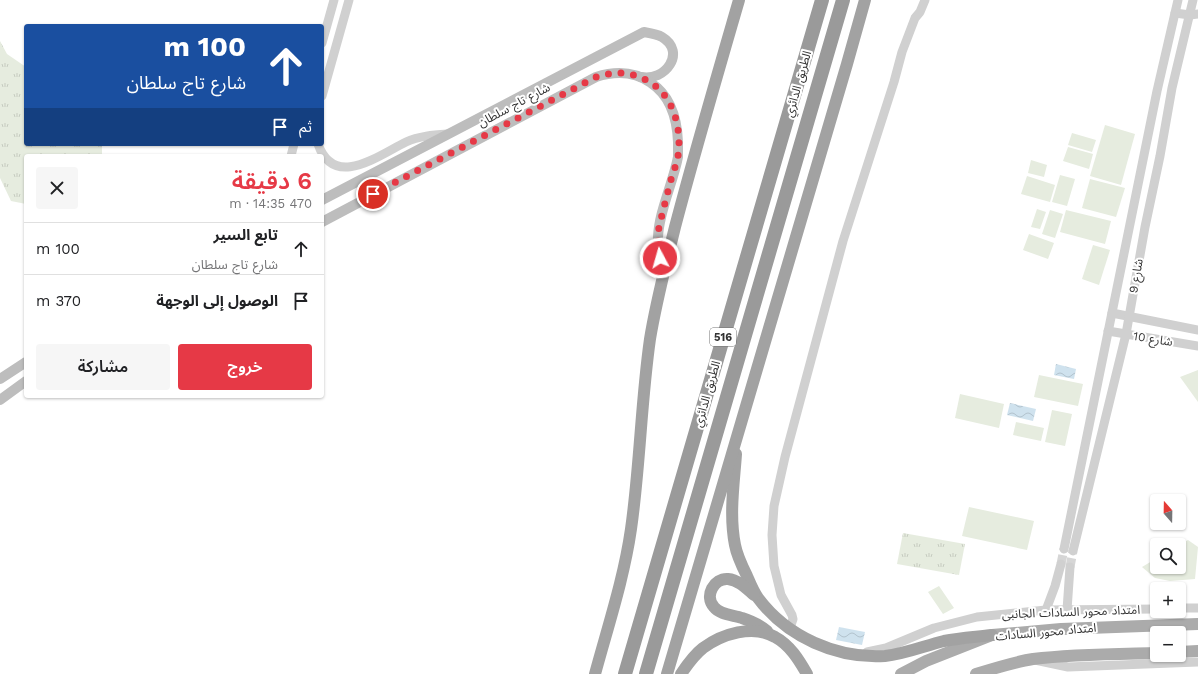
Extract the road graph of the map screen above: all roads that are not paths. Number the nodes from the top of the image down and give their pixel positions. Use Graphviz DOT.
graph roads {
  1 [pos="334,0"];
  2 [pos="349,0"];
  3 [pos="739,0"];
  4 [pos="822,0"];
  5 [pos="843,0"];
  6 [pos="865,0"];
  7 [pos="918,0"];
  8 [pos="924,0"];
  9 [pos="1178,0"];
  10 [pos="1193,0"];
  11 [pos="1175,14"];
  12 [pos="1194,14"];
  13 [pos="915,18"];
  14 [pos="324,36"];
  15 [pos="640,77"];
  16 [pos="324,89"];
  17 [pos="1157,91"];
  18 [pos="1172,94"];
  19 [pos="449,134"];
  20 [pos="324,155"];
  21 [pos="324,199"];
  22 [pos="324,221"];
  23 [pos="665,270"];
  24 [pos="1112,313"];
  25 [pos="1129,317"];
  26 [pos="1198,330"];
  27 [pos="1108,332"];
  28 [pos="1126,334"];
  29 [pos="1198,346"];
  30 [pos="24,363"];
  31 [pos="0,379"];
  32 [pos="24,382"];
  33 [pos="1095,395"];
  34 [pos="1110,399"];
  35 [pos="0,400"];
  36 [pos="738,431"];
  37 [pos="1064,550"];
  38 [pos="1073,551"];
  39 [pos="1061,564"];
  40 [pos="1070,567"];
  41 [pos="757,597"];
  42 [pos="1186,608"];
  43 [pos="1198,608"];
  44 [pos="1150,609"];
  45 [pos="1046,610"];
  46 [pos="1067,610"];
  47 [pos="1198,624"];
  48 [pos="790,628"];
  49 [pos="992,636"];
  50 [pos="775,637"];
  51 [pos="601,651"];
  52 [pos="1198,651"];
  53 [pos="1150,652"];
  54 [pos="1186,652"];
  55 [pos="848,654"];
  56 [pos="1032,660"];
  57 [pos="1198,662"];
  58 [pos="589,674"];
  59 [pos="595,674"];
  60 [pos="625,674"];
  61 [pos="646,674"];
  62 [pos="667,674"];
  63 [pos="681,674"];
  64 [pos="807,674"];
  65 [pos="901,674"];
  66 [pos="976,674"];
  1 -- 14 [label="street"];
  2 -- 16 [label="street"];
  3 -- 23 [label="highway"];
  4 -- 60 [label="highway, الطريق الدائري / 516"];
  5 -- 61 [label="highway, الطريق الدائري / 516"];
  6 -- 36 [label="highway"];
  7 -- 13 [label="street"];
  8 -- 13 [label="street"];
  9 -- 11 [label="street, شارع 9"];
  10 -- 12 [label="street, شارع 9"];
  11 -- 12 [label="street"];
  11 -- 17 [label="street, شارع 9"];
  12 -- 18 [label="street, شارع 9"];
  13 -- 48 [label="street"];
  15 -- 19 [label="main road, شارع تاج سلطان"];
  15 -- 22 [label="main road, شارع تاج سلطان"];
  15 -- 23 [label="main road, شارع تاج سلطان"];
  17 -- 18 [label="street"];
  17 -- 24 [label="street, شارع 9"];
  18 -- 25 [label="street, شارع 9"];
  19 -- 20 [label="street"];
  19 -- 21 [label="main road, شارع تاج سلطان"];
  23 -- 51 [label="highway"];
  24 -- 25 [label="street, شارع 10"];
  24 -- 27 [label="street, شارع 9"];
  25 -- 26 [label="street, شارع 10"];
  25 -- 28 [label="street, شارع 9"];
  27 -- 28 [label="street, شارع 10"];
  27 -- 33 [label="street, شارع 9"];
  28 -- 29 [label="street, شارع 10"];
  28 -- 34 [label="street, شارع 9"];
  30 -- 31 [label="main road"];
  32 -- 35 [label="main road"];
  33 -- 34 [label="street"];
  33 -- 37 [label="street, شارع 9"];
  34 -- 38 [label="street, شارع 9"];
  36 -- 41 [label="highway"];
  36 -- 62 [label="highway"];
  39 -- 45 [label="street"];
  40 -- 46 [label="street"];
  41 -- 48 [label="highway"];
  41 -- 50 [label="highway"];
  42 -- 43 [label="street"];
  44 -- 46 [label="street, امتداد محور السادات الجانبى"];
  45 -- 46 [label="street, امتداد محور السادات الجانبى"];
  45 -- 55 [label="street, امتداد محور السادات الجانبى"];
  47 -- 49 [label="main road, امتداد محور السادات"];
  48 -- 55 [label="highway"];
  49 -- 55 [label="highway"];
  49 -- 65 [label="main road, امتداد محور السادات"];
  50 -- 63 [label="highway"];
  50 -- 64 [label="highway"];
  51 -- 58 [label="highway"];
  51 -- 59 [label="highway"];
  52 -- 54 [label="main road"];
  53 -- 56 [label="main road"];
  56 -- 57 [label="street"];
  56 -- 66 [label="main road"];
}
